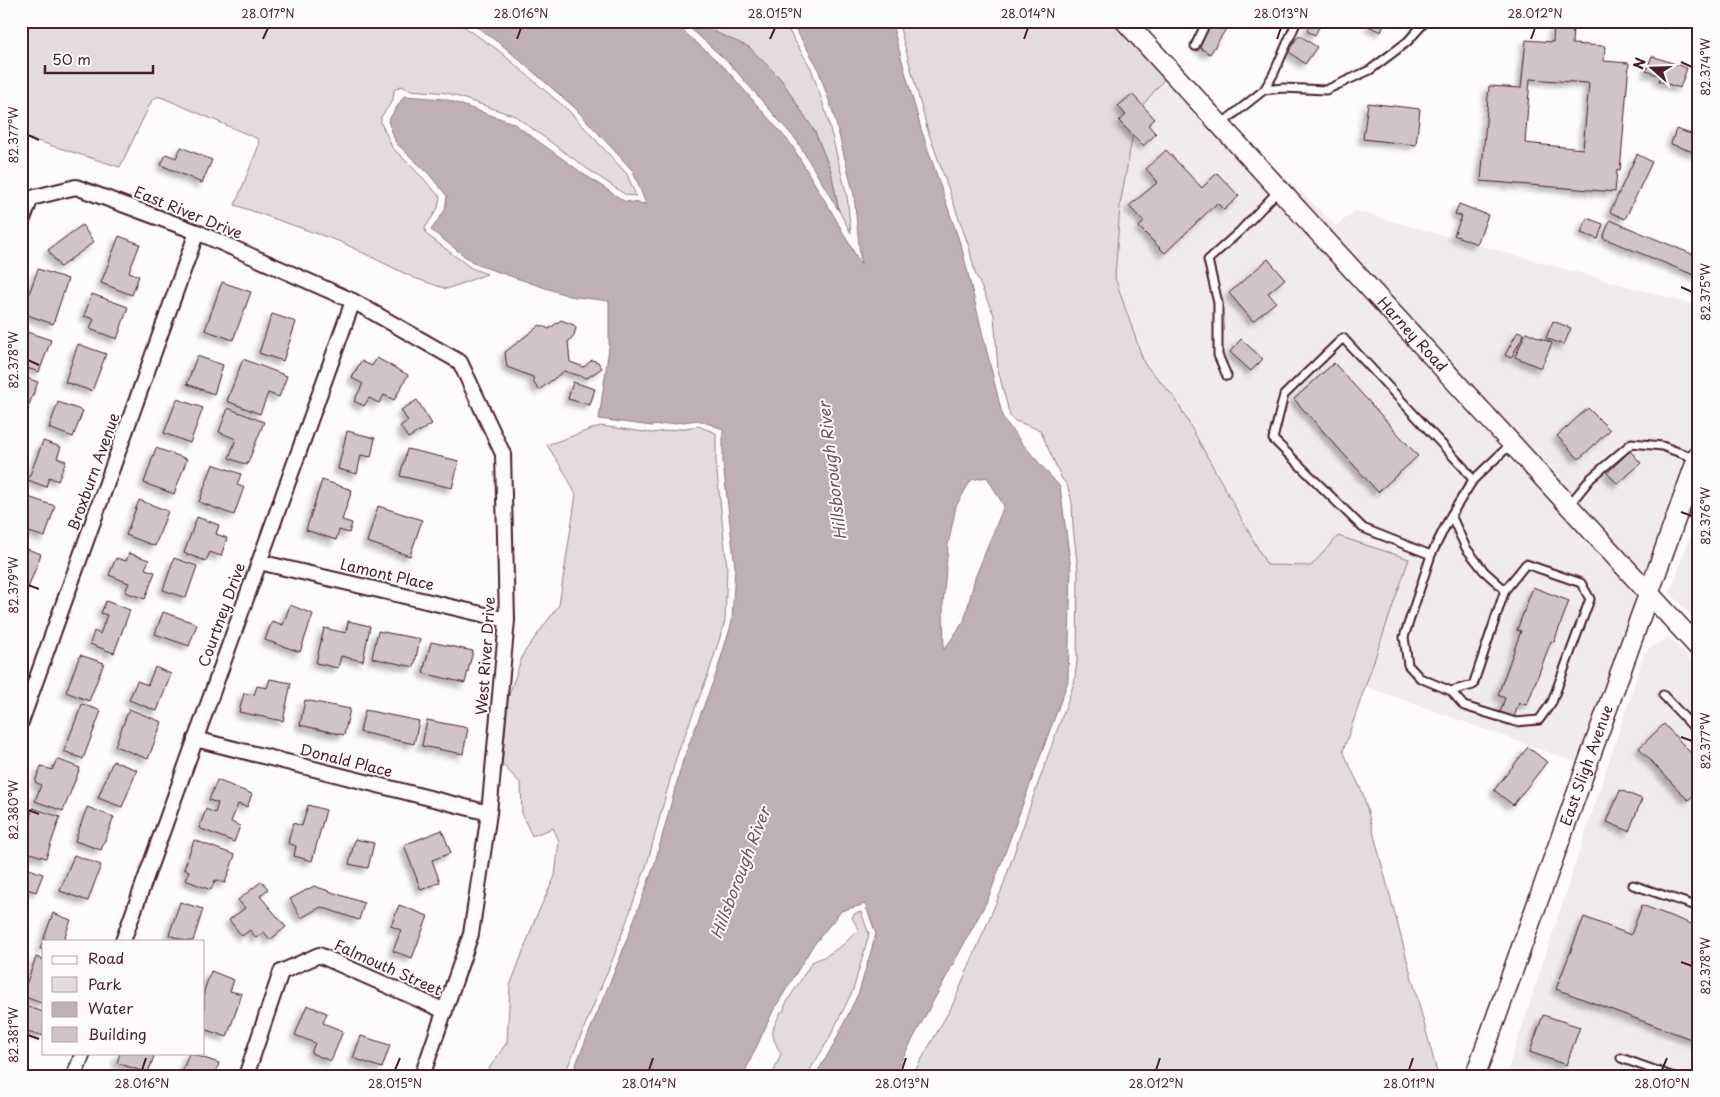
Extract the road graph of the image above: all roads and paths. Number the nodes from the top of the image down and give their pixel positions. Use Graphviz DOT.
graph roads {
  1 [pos="1125,21"];
  2 [pos="1208,21"];
  3 [pos="1297,21"];
  4 [pos="1426,21"];
  5 [pos="1655,21"];
  6 [pos="1671,21"];
  7 [pos="1195,46"];
  8 [pos="1264,90"];
  9 [pos="1220,125"];
  10 [pos="1280,190"];
  11 [pos="21,224"];
  12 [pos="197,232"];
  13 [pos="353,301"];
  14 [pos="1227,376"];
  15 [pos="1511,443"];
  16 [pos="1698,457"];
  17 [pos="1473,480"];
  18 [pos="1568,506"];
  19 [pos="1451,514"];
  20 [pos="1431,554"];
  21 [pos="259,562"];
  22 [pos="1505,590"];
  23 [pos="1649,594"];
  24 [pos="508,620"];
  25 [pos="1699,648"];
  26 [pos="1451,690"];
  27 [pos="1663,696"];
  28 [pos="21,722"];
  29 [pos="1699,733"];
  30 [pos="195,740"];
  31 [pos="489,813"];
  32 [pos="1633,885"];
  33 [pos="1699,907"];
  34 [pos="123,940"];
  35 [pos="445,1011"];
  36 [pos="82,1054"];
  37 [pos="1621,1058"];
  38 [pos="74,1076"];
  39 [pos="246,1076"];
  40 [pos="422,1076"];
  41 [pos="1475,1076"];
  42 [pos="1671,1076"];
  1 -- 9 [label="street, Harney Road"];
  2 -- 7 [label="lane"];
  3 -- 8 [label="lane"];
  4 -- 8 [label="lane"];
  5 -- 6 [label="lane"];
  8 -- 9 [label="lane"];
  9 -- 10 [label="street, Harney Road"];
  10 -- 14 [label="lane"];
  10 -- 15 [label="street, Harney Road"];
  11 -- 12 [label="street, East River Drive"];
  12 -- 13 [label="street, East River Drive"];
  12 -- 28 [label="street, Broxburn Avenue"];
  13 -- 21 [label="street, Courtney Drive"];
  13 -- 24 [label="street, West River Drive"];
  15 -- 17 [label="lane"];
  15 -- 18 [label="street, Harney Road"];
  16 -- 18 [label="lane"];
  16 -- 23 [label="street, East Sligh Avenue"];
  17 -- 19 [label="lane"];
  17 -- 20 [label="lane"];
  18 -- 23 [label="street, Harney Road"];
  19 -- 20 [label="lane"];
  19 -- 22 [label="lane"];
  20 -- 26 [label="lane"];
  21 -- 24 [label="street, Lamont Place"];
  21 -- 30 [label="street, Courtney Drive"];
  22 -- 26 [label="lane"];
  22 -- 26 [label="lane"];
  23 -- 25 [label="street, Harney Road"];
  23 -- 41 [label="street, East Sligh Avenue"];
  24 -- 31 [label="street, West River Drive"];
  27 -- 29 [label="lane"];
  30 -- 31 [label="street, Donald Place"];
  30 -- 34 [label="street, Courtney Drive"];
  31 -- 35 [label="street, West River Drive"];
  32 -- 33 [label="lane"];
  35 -- 39 [label="street, Falmouth Street"];
  35 -- 40 [label="street, West River Drive"];
  36 -- 38 [label="street"];
  37 -- 42 [label="lane"];
}
